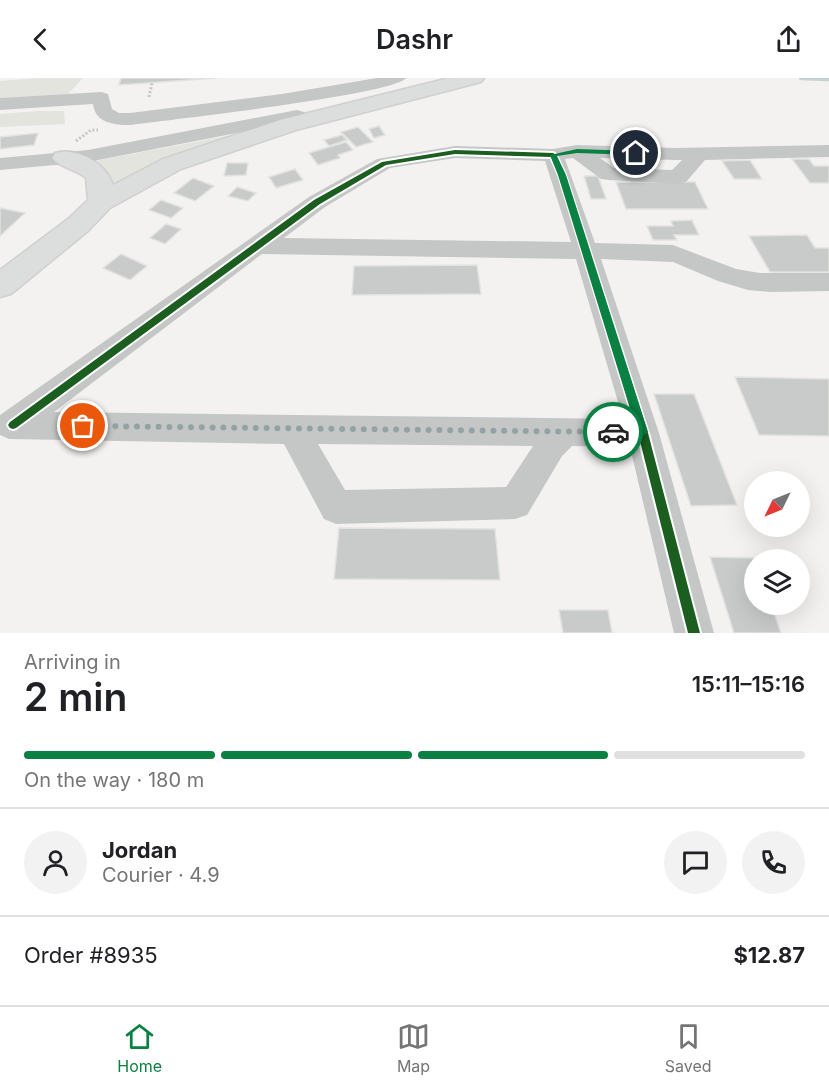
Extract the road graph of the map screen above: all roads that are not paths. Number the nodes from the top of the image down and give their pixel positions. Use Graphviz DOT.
graph roads {
  1 [pos="397,78"];
  2 [pos="474,78"];
  3 [pos="0,104"];
  4 [pos="363,104"];
  5 [pos="829,151"];
  6 [pos="565,153"];
  7 [pos="64,158"];
  8 [pos="0,164"];
  9 [pos="101,202"];
  10 [pos="259,246"];
  11 [pos="586,252"];
  12 [pos="829,282"];
  13 [pos="0,286"];
  14 [pos="6,425"];
  15 [pos="293,430"];
  16 [pos="565,432"];
  17 [pos="642,432"];
  18 [pos="694,633"];
  1 -- 3 [label="street"];
  2 -- 4 [label="main road"];
  4 -- 7 [label="street"];
  4 -- 9 [label="main road"];
  5 -- 6 [label="street"];
  6 -- 10 [label="street"];
  6 -- 11 [label="street"];
  7 -- 8 [label="street"];
  7 -- 9 [label="main road"];
  9 -- 13 [label="main road"];
  10 -- 11 [label="street"];
  10 -- 14 [label="street"];
  11 -- 12 [label="street"];
  11 -- 17 [label="street"];
  14 -- 15 [label="street"];
  15 -- 16 [label="street"];
  15 -- 16 [label="street"];
  16 -- 17 [label="street"];
  17 -- 18 [label="street"];
}
